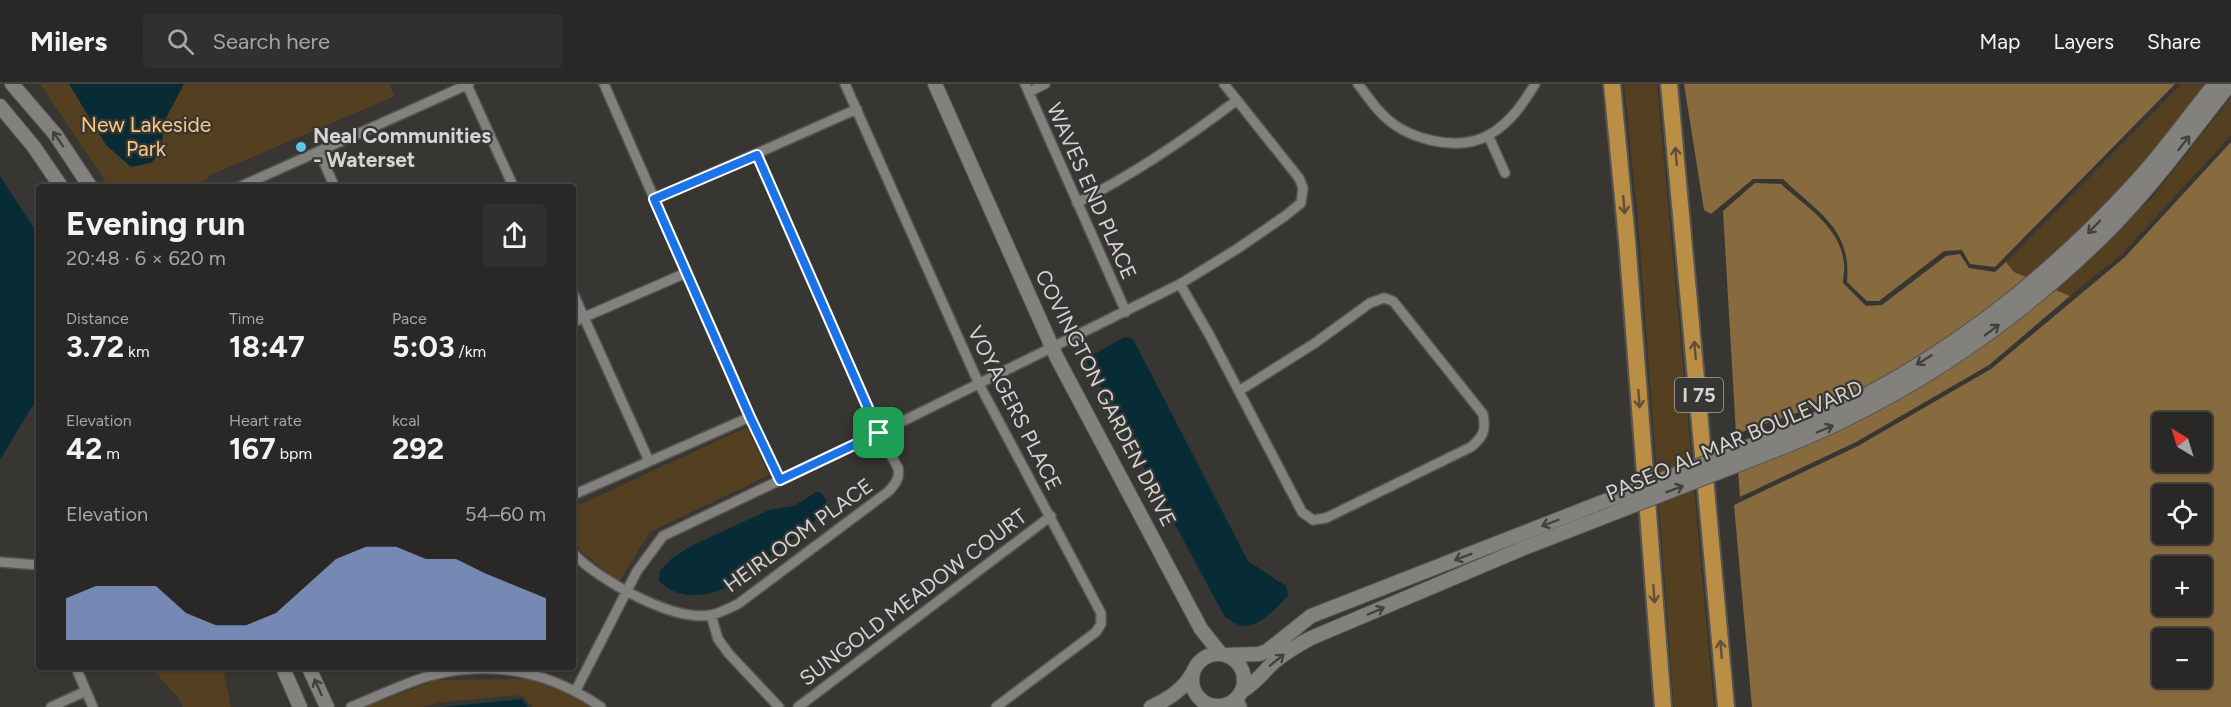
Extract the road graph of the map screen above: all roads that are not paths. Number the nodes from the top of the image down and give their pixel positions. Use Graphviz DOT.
graph roads {
  1 [pos="12,84"];
  2 [pos="468,84"];
  3 [pos="604,84"];
  4 [pos="845,84"];
  5 [pos="935,84"];
  6 [pos="1045,84"];
  7 [pos="1224,84"];
  8 [pos="1358,84"];
  9 [pos="1535,84"];
  10 [pos="1612,84"];
  11 [pos="1669,84"];
  12 [pos="2215,84"];
  13 [pos="2230,84"];
  14 [pos="1027,88"];
  15 [pos="1236,100"];
  16 [pos="0,106"];
  17 [pos="856,109"];
  18 [pos="1488,135"];
  19 [pos="319,151"];
  20 [pos="757,155"];
  21 [pos="1505,173"];
  22 [pos="59,184"];
  23 [pos="88,184"];
  24 [pos="246,184"];
  25 [pos="333,184"];
  26 [pos="512,184"];
  27 [pos="2141,186"];
  28 [pos="654,199"];
  29 [pos="1077,203"];
  30 [pos="686,273"];
  31 [pos="1180,284"];
  32 [pos="576,300"];
  33 [pos="1126,312"];
  34 [pos="584,317"];
  35 [pos="576,321"];
  36 [pos="1053,348"];
  37 [pos="979,384"];
  38 [pos="1239,391"];
  39 [pos="750,417"];
  40 [pos="879,433"];
  41 [pos="649,461"];
  42 [pos="780,480"];
  43 [pos="576,494"];
  44 [pos="1051,516"];
  45 [pos="576,556"];
  46 [pos="0,562"];
  47 [pos="36,565"];
  48 [pos="626,591"];
  49 [pos="711,615"];
  50 [pos="1201,629"];
  51 [pos="1224,654"];
  52 [pos="1195,668"];
  53 [pos="77,670"];
  54 [pos="284,670"];
  55 [pos="310,670"];
  56 [pos="462,670"];
  57 [pos="506,670"];
  58 [pos="576,690"];
  59 [pos="86,691"];
  60 [pos="1240,699"];
  61 [pos="51,707"];
  62 [pos="93,707"];
  63 [pos="300,707"];
  64 [pos="327,707"];
  65 [pos="351,707"];
  66 [pos="601,707"];
  67 [pos="779,707"];
  68 [pos="798,707"];
  69 [pos="996,707"];
  70 [pos="1151,707"];
  71 [pos="1213,707"];
  72 [pos="1663,707"];
  73 [pos="1726,707"];
  23 -- 1 [label="main road, one-way"];
  2 -- 19 [label="street"];
  2 -- 26 [label="street"];
  3 -- 28 [label="street"];
  4 -- 17 [label="street, VOYAGERS PLACE"];
  5 -- 36 [label="main road, COVINGTON GARDEN DRIVE"];
  6 -- 14 [label="street"];
  7 -- 15 [label="street"];
  8 -- 18 [label="street"];
  9 -- 18 [label="street"];
  10 -- 72 [label="highway, one-way"];
  73 -- 11 [label="highway, I 75, one-way"];
  12 -- 27 [label="main road"];
  27 -- 13 [label="main road, PASEO AL MAR BOULEVARD, one-way"];
  14 -- 29 [label="street, WAVES END PLACE"];
  15 -- 29 [label="street"];
  15 -- 31 [label="street"];
  16 -- 22 [label="main road"];
  17 -- 20 [label="street"];
  17 -- 37 [label="street, VOYAGERS PLACE"];
  18 -- 21 [label="street"];
  19 -- 24 [label="street"];
  19 -- 25 [label="street"];
  20 -- 28 [label="street"];
  20 -- 40 [label="street"];
  27 -- 51 [label="main road, PASEO AL MAR BOULEVARD, one-way, bridge"];
  60 -- 27 [label="main road, PASEO AL MAR BOULEVARD, one-way, bridge"];
  28 -- 30 [label="street"];
  29 -- 33 [label="street, WAVES END PLACE"];
  30 -- 34 [label="street"];
  30 -- 39 [label="street"];
  31 -- 33 [label="street"];
  31 -- 38 [label="street"];
  32 -- 34 [label="street"];
  33 -- 36 [label="street"];
  34 -- 35 [label="street"];
  34 -- 41 [label="street"];
  36 -- 37 [label="street"];
  36 -- 50 [label="main road, COVINGTON GARDEN DRIVE"];
  37 -- 40 [label="street"];
  37 -- 44 [label="street, VOYAGERS PLACE"];
  38 -- 38 [label="street"];
  39 -- 41 [label="street"];
  39 -- 42 [label="street"];
  40 -- 42 [label="street"];
  40 -- 49 [label="street, HEIRLOOM PLACE"];
  41 -- 43 [label="street"];
  42 -- 48 [label="street"];
  44 -- 68 [label="street, SUNGOLD MEADOW COURT"];
  44 -- 69 [label="street, VOYAGERS PLACE"];
  45 -- 48 [label="street, HEIRLOOM PLACE"];
  46 -- 47 [label="street"];
  48 -- 49 [label="street, HEIRLOOM PLACE"];
  48 -- 58 [label="street"];
  49 -- 67 [label="street"];
  50 -- 51 [label="main road, COVINGTON GARDEN DRIVE"];
  50 -- 52 [label="main road"];
  51 -- 52 [label="main road"];
  51 -- 60 [label="main road"];
  52 -- 70 [label="main road"];
  52 -- 71 [label="main road"];
  53 -- 59 [label="street"];
  54 -- 63 [label="main road"];
  64 -- 55 [label="main road, one-way"];
  56 -- 65 [label="street"];
  57 -- 58 [label="street"];
  58 -- 66 [label="street"];
  59 -- 61 [label="street"];
  59 -- 62 [label="street"];
  60 -- 71 [label="main road"];
}
